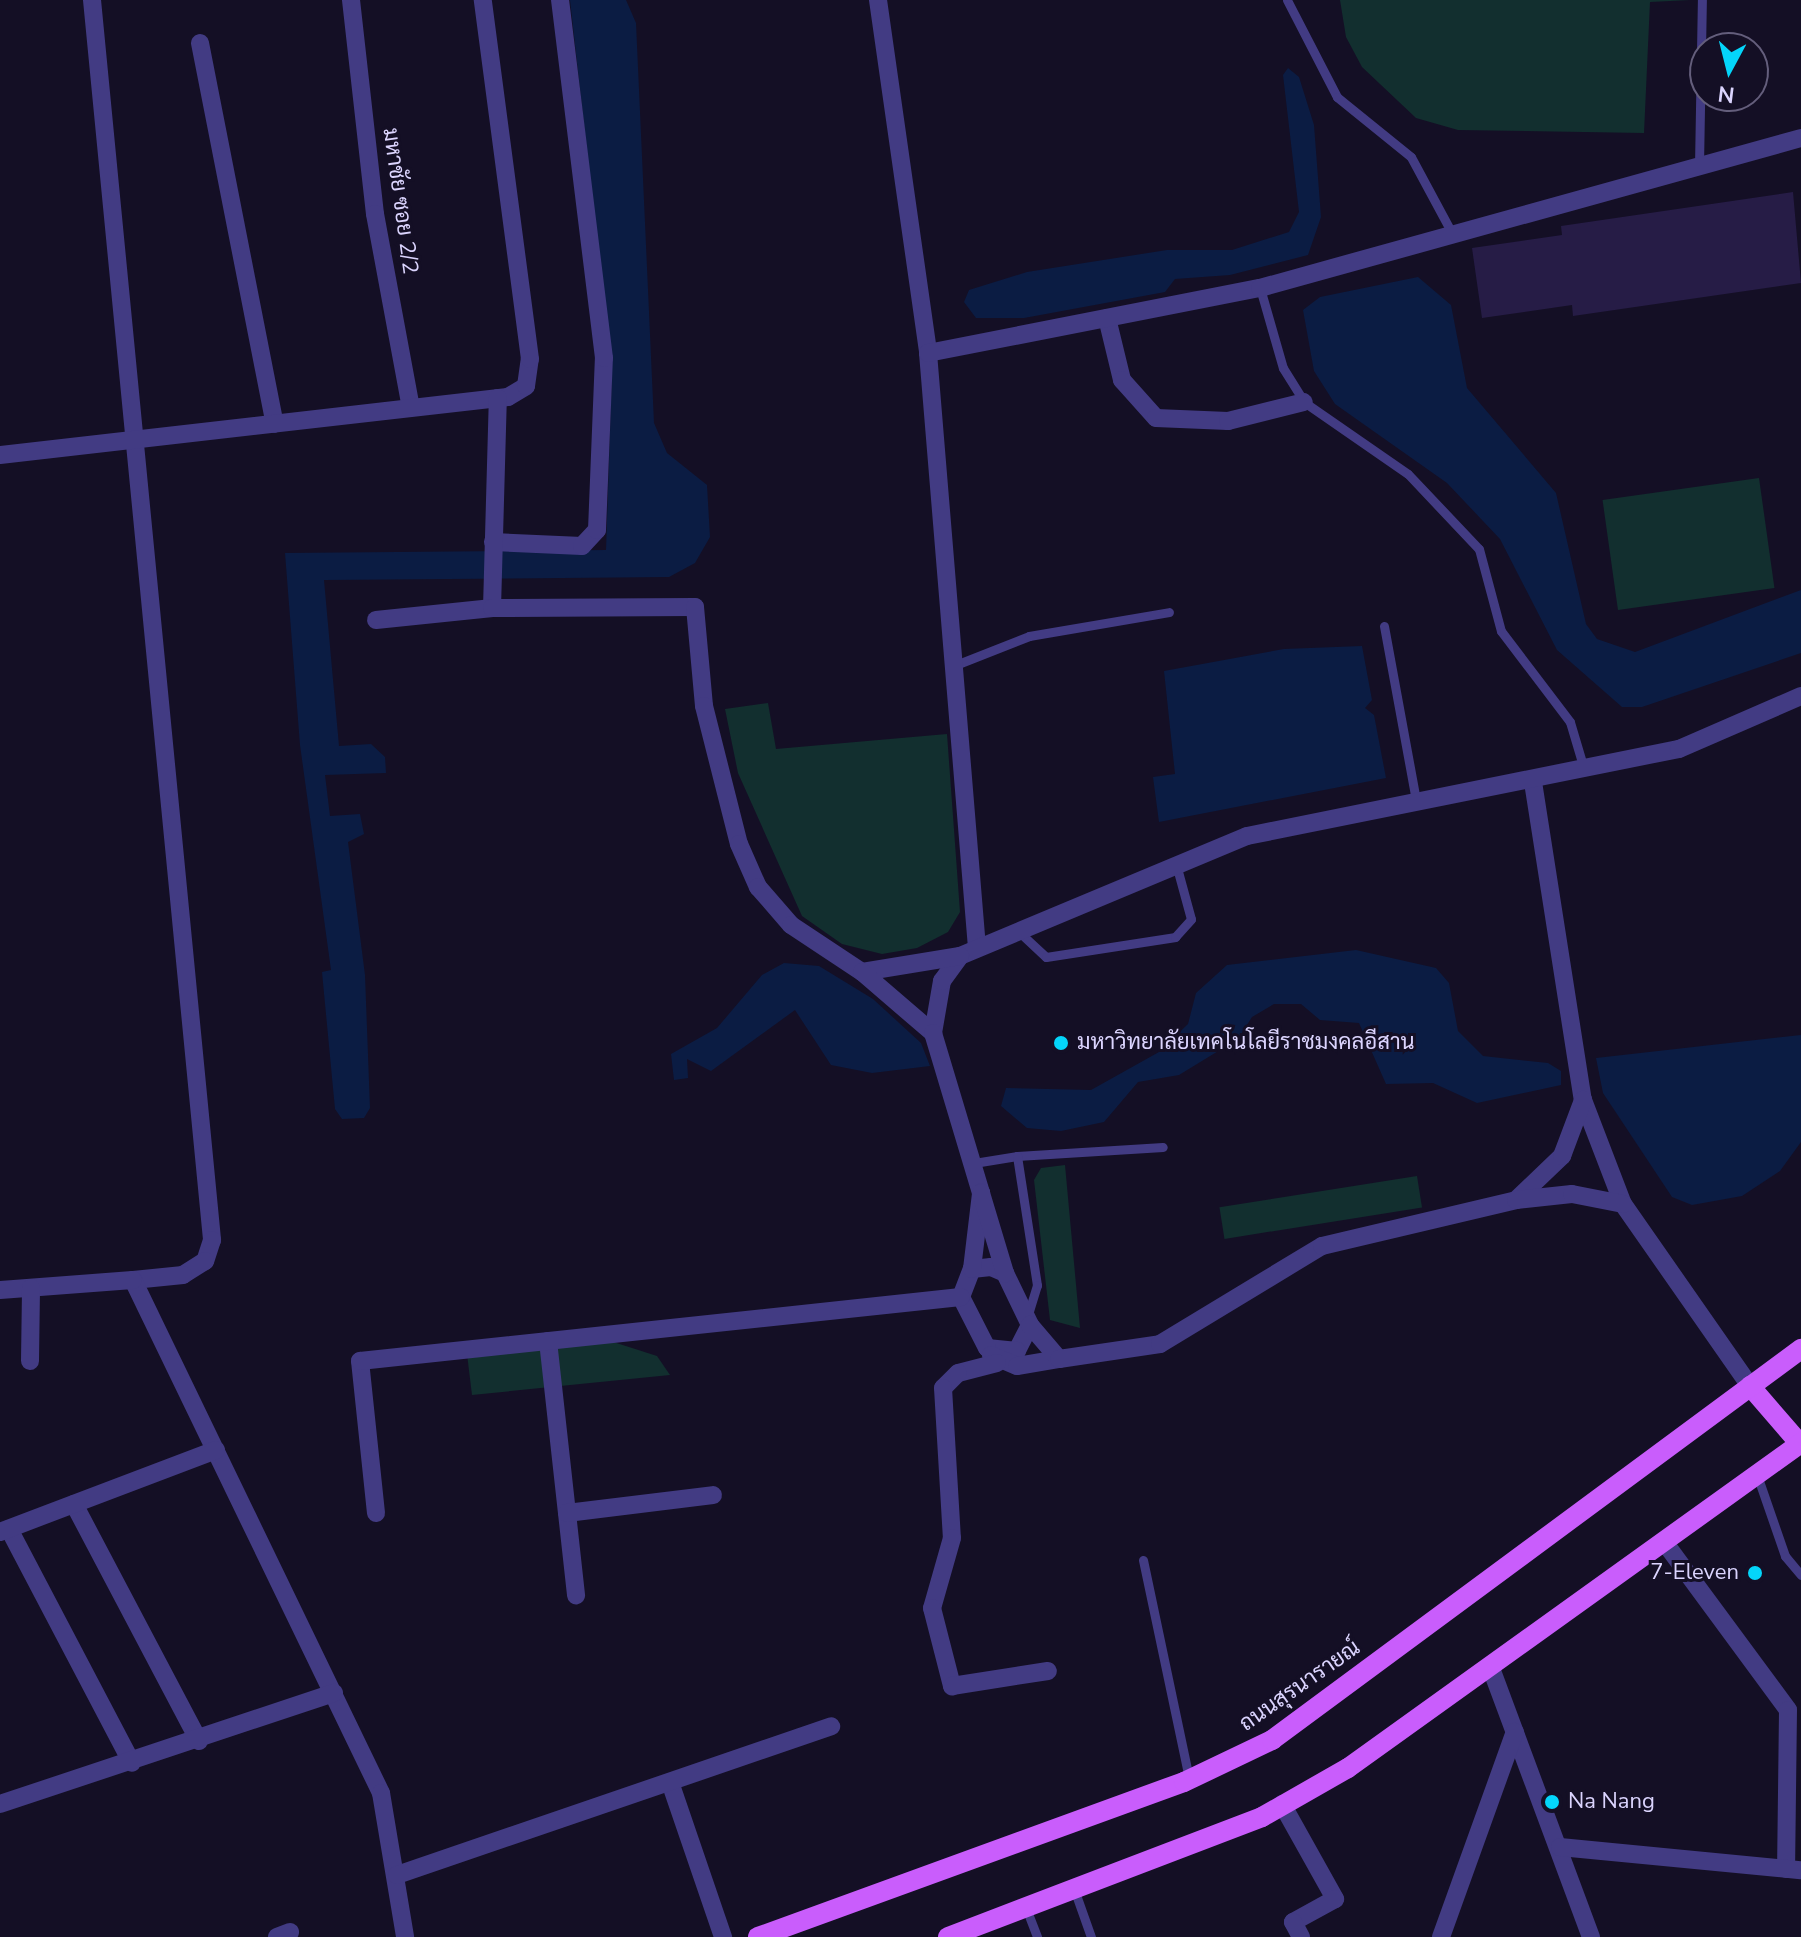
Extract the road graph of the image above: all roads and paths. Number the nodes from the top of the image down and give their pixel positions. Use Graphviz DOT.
graph roads {
  1 [pos="92,0"];
  2 [pos="351,0"];
  3 [pos="483,0"];
  4 [pos="560,0"];
  5 [pos="878,0"];
  6 [pos="1287,0"];
  7 [pos="1702,0"];
  8 [pos="200,43"];
  9 [pos="1801,138"];
  10 [pos="1699,166"];
  11 [pos="1453,235"];
  12 [pos="1260,288"];
  13 [pos="1107,318"];
  14 [pos="928,353"];
  15 [pos="498,398"];
  16 [pos="1304,402"];
  17 [pos="411,408"];
  18 [pos="275,424"];
  19 [pos="132,441"];
  20 [pos="0,455"];
  21 [pos="493,542"];
  22 [pos="492,608"];
  23 [pos="1169,612"];
  24 [pos="376,620"];
  25 [pos="1384,626"];
  26 [pos="953,666"];
  27 [pos="1801,696"];
  28 [pos="1585,772"];
  29 [pos="1533,782"];
  30 [pos="1416,801"];
  31 [pos="1175,860"];
  32 [pos="1017,928"];
  33 [pos="968,952"];
  34 [pos="862,972"];
  35 [pos="933,1033"];
  36 [pos="1583,1100"];
  37 [pos="1163,1147"];
  38 [pos="1017,1156"];
  39 [pos="974,1163"];
  40 [pos="981,1193"];
  41 [pos="1516,1200"];
  42 [pos="1623,1204"];
  43 [pos="972,1269"];
  44 [pos="1005,1273"];
  45 [pos="133,1280"];
  46 [pos="31,1288"];
  47 [pos="0,1290"];
  48 [pos="961,1297"];
  49 [pos="1028,1322"];
  50 [pos="548,1341"];
  51 [pos="1801,1349"];
  52 [pos="992,1356"];
  53 [pos="1059,1359"];
  54 [pos="30,1361"];
  55 [pos="1750,1386"];
  56 [pos="1800,1443"];
  57 [pos="216,1450"];
  58 [pos="1757,1475"];
  59 [pos="713,1495"];
  60 [pos="74,1504"];
  61 [pos="376,1513"];
  62 [pos="567,1513"];
  63 [pos="5,1530"];
  64 [pos="1665,1543"];
  65 [pos="1143,1560"];
  66 [pos="1801,1575"];
  67 [pos="576,1595"];
  68 [pos="1048,1671"];
  69 [pos="1492,1671"];
  70 [pos="334,1693"];
  71 [pos="831,1726"];
  72 [pos="1515,1732"];
  73 [pos="199,1741"];
  74 [pos="132,1763"];
  75 [pos="1189,1779"];
  76 [pos="671,1785"];
  77 [pos="0,1804"];
  78 [pos="1282,1804"];
  79 [pos="1560,1847"];
  80 [pos="1793,1870"];
  81 [pos="397,1875"];
  82 [pos="1074,1889"];
  83 [pos="1026,1908"];
  84 [pos="980,1931"];
  85 [pos="405,1937"];
  86 [pos="723,1937"];
  87 [pos="758,1937"];
  88 [pos="948,1937"];
  89 [pos="1037,1937"];
  90 [pos="1091,1937"];
  91 [pos="1301,1937"];
  92 [pos="1441,1937"];
  93 [pos="1591,1937"];
  1 -- 19 [label="street"];
  2 -- 17 [label="street, มหาชัย ซอย 2/2"];
  3 -- 15 [label="street"];
  4 -- 21 [label="street"];
  5 -- 14 [label="street"];
  6 -- 11 [label="lane"];
  7 -- 10 [label="lane"];
  8 -- 18 [label="street"];
  9 -- 10 [label="street"];
  10 -- 11 [label="street"];
  11 -- 12 [label="street"];
  12 -- 13 [label="street"];
  12 -- 16 [label="lane"];
  13 -- 14 [label="street"];
  13 -- 16 [label="street"];
  14 -- 26 [label="street"];
  15 -- 17 [label="street"];
  15 -- 21 [label="street"];
  16 -- 28 [label="lane"];
  17 -- 18 [label="street"];
  18 -- 19 [label="street"];
  19 -- 20 [label="street"];
  19 -- 45 [label="street"];
  21 -- 22 [label="street"];
  22 -- 24 [label="street"];
  22 -- 34 [label="street"];
  23 -- 26 [label="lane"];
  25 -- 30 [label="lane"];
  26 -- 33 [label="street"];
  27 -- 28 [label="street"];
  28 -- 29 [label="street"];
  29 -- 30 [label="street"];
  29 -- 36 [label="street"];
  30 -- 31 [label="street"];
  31 -- 32 [label="street"];
  31 -- 32 [label="lane"];
  32 -- 33 [label="street"];
  33 -- 34 [label="street"];
  33 -- 35 [label="street"];
  34 -- 35 [label="street"];
  35 -- 39 [label="street"];
  36 -- 41 [label="street"];
  36 -- 42 [label="street"];
  37 -- 38 [label="lane"];
  38 -- 39 [label="lane"];
  38 -- 49 [label="lane"];
  39 -- 40 [label="street"];
  40 -- 43 [label="street"];
  40 -- 44 [label="street"];
  41 -- 42 [label="street"];
  41 -- 53 [label="street"];
  42 -- 55 [label="street"];
  43 -- 44 [label="street"];
  43 -- 48 [label="street"];
  44 -- 49 [label="street"];
  45 -- 46 [label="street"];
  45 -- 57 [label="street"];
  46 -- 47 [label="street"];
  46 -- 54 [label="street"];
  48 -- 50 [label="street"];
  48 -- 52 [label="street"];
  49 -- 52 [label="street"];
  49 -- 53 [label="street"];
  50 -- 61 [label="street"];
  50 -- 62 [label="street"];
  51 -- 55 [label="main road, ถนนสุรนารายณ์"];
  52 -- 53 [label="street"];
  52 -- 68 [label="street"];
  55 -- 56 [label="main road"];
  55 -- 75 [label="main road, ถนนสุรนารายณ์"];
  56 -- 58 [label="main road"];
  57 -- 60 [label="street"];
  57 -- 70 [label="street"];
  58 -- 64 [label="main road"];
  58 -- 66 [label="lane"];
  59 -- 62 [label="street"];
  60 -- 63 [label="street"];
  60 -- 73 [label="street"];
  62 -- 67 [label="street"];
  63 -- 74 [label="street"];
  64 -- 69 [label="main road"];
  64 -- 80 [label="street"];
  65 -- 75 [label="lane"];
  69 -- 72 [label="street"];
  69 -- 78 [label="main road"];
  70 -- 73 [label="street"];
  70 -- 81 [label="street"];
  71 -- 76 [label="street"];
  72 -- 79 [label="street"];
  72 -- 92 [label="street"];
  73 -- 74 [label="street"];
  74 -- 77 [label="street"];
  75 -- 87 [label="main road, ถนนสุรนารายณ์"];
  76 -- 81 [label="street"];
  76 -- 86 [label="street"];
  78 -- 82 [label="main road"];
  78 -- 91 [label="street"];
  79 -- 80 [label="street"];
  79 -- 93 [label="street"];
  81 -- 85 [label="street"];
  82 -- 83 [label="main road"];
  82 -- 90 [label="lane"];
  83 -- 84 [label="main road"];
  83 -- 89 [label="lane"];
  84 -- 88 [label="main road"];
}
